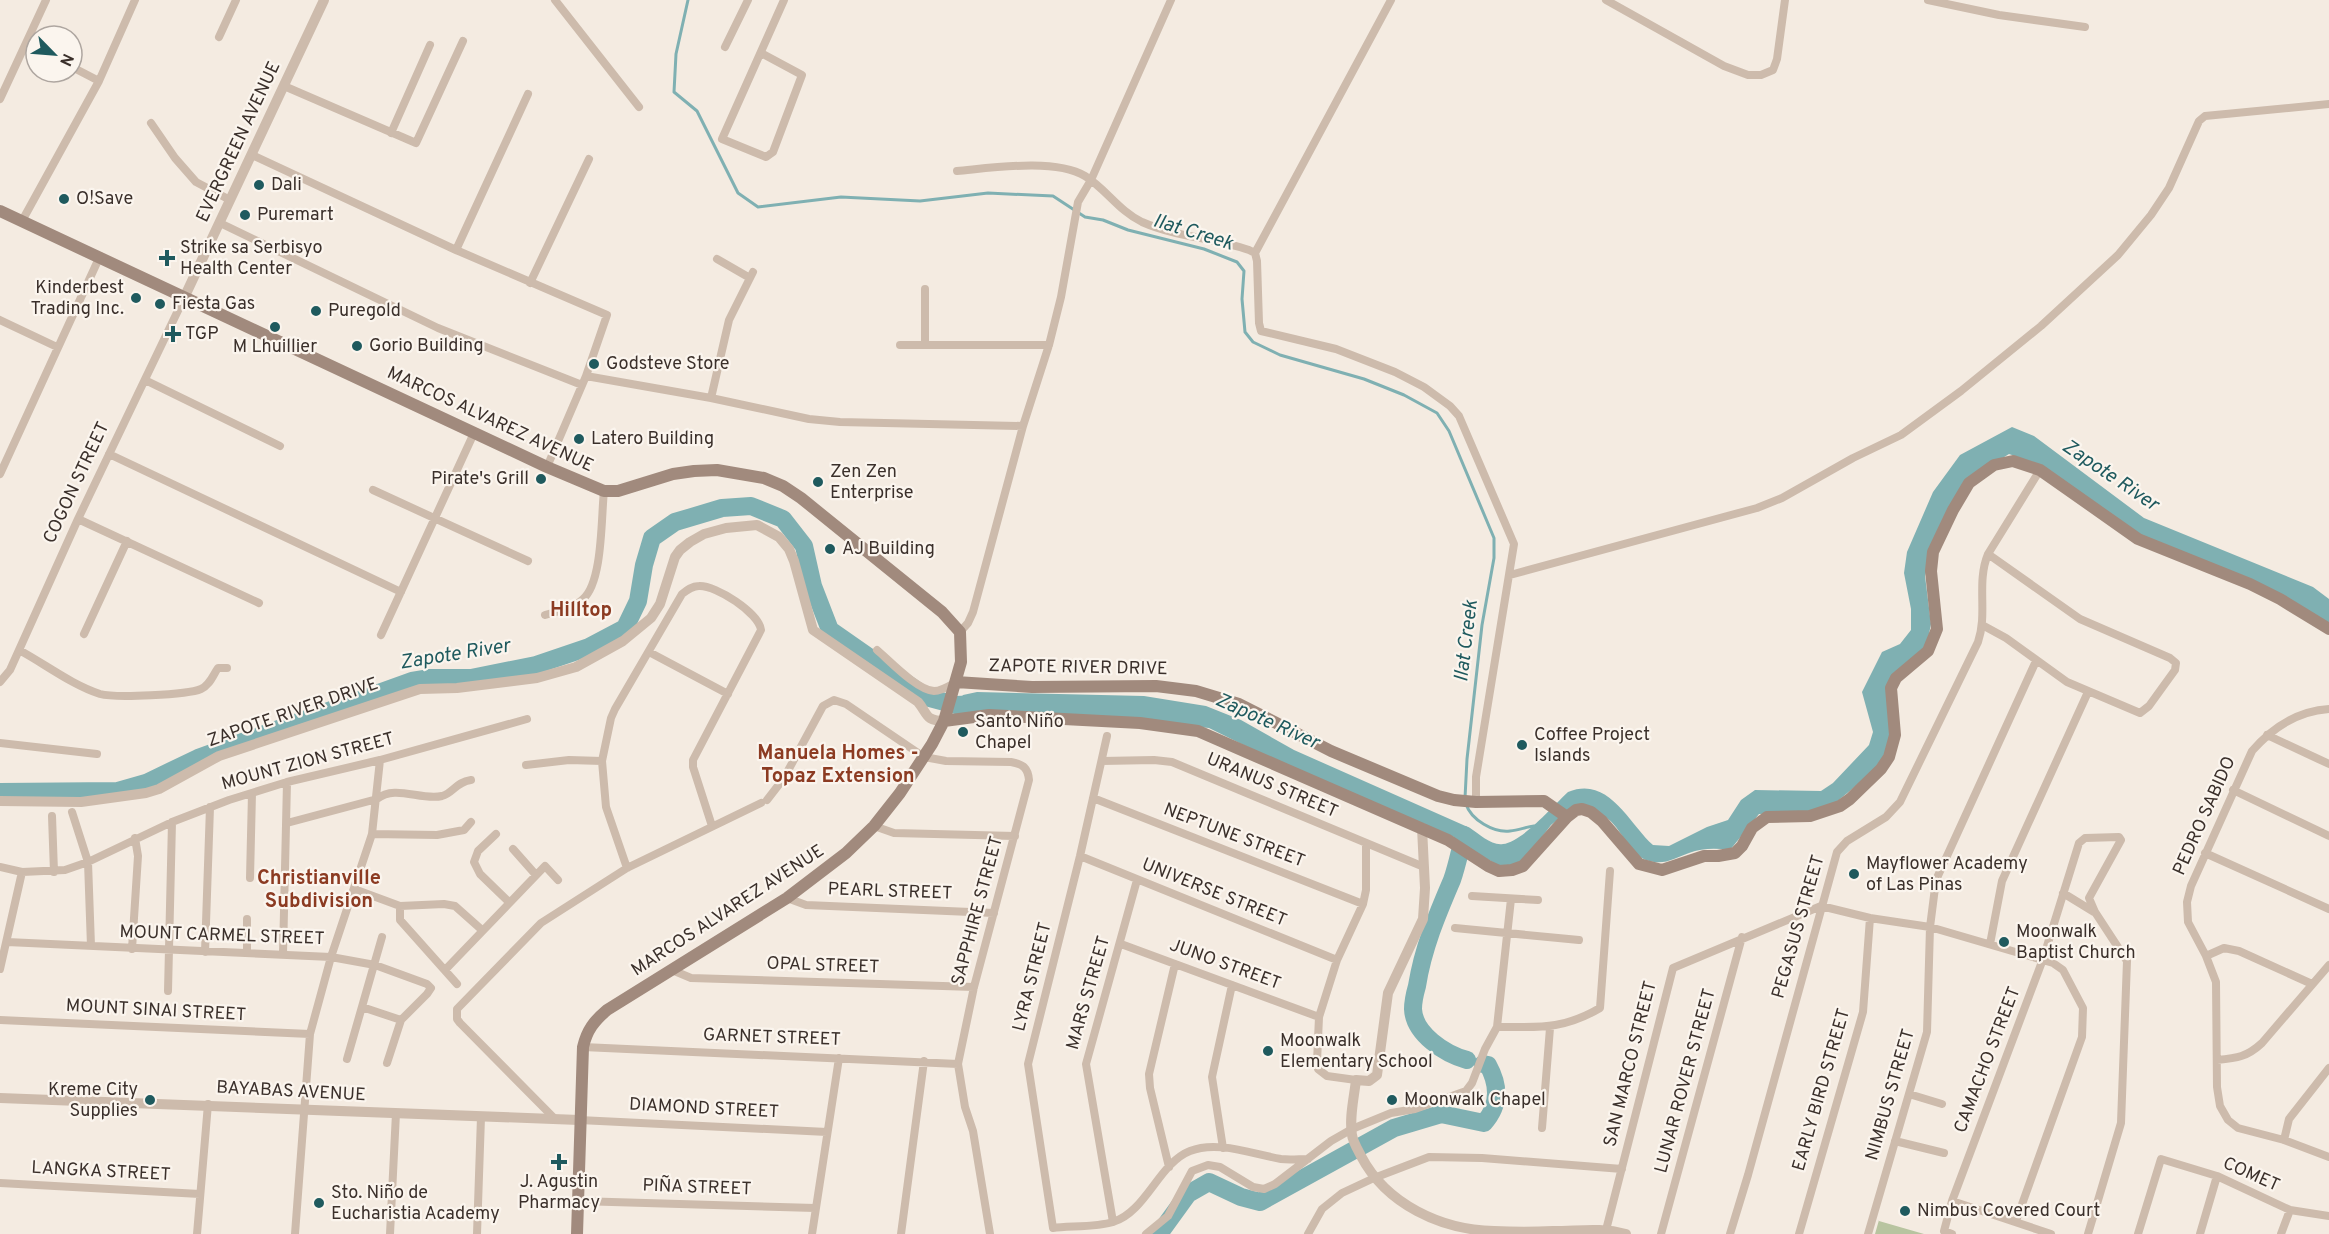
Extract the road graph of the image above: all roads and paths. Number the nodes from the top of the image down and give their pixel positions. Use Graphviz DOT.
graph roads {
  1 [pos="46,0"];
  2 [pos="135,0"];
  3 [pos="236,0"];
  4 [pos="324,0"];
  5 [pos="555,0"];
  6 [pos="748,0"];
  7 [pos="784,0"];
  8 [pos="1171,0"];
  9 [pos="1390,0"];
  10 [pos="1606,0"];
  11 [pos="1785,0"];
  12 [pos="1928,0"];
  13 [pos="35,24"];
  14 [pos="2085,27"];
  15 [pos="219,37"];
  16 [pos="463,41"];
  17 [pos="430,45"];
  18 [pos="725,47"];
  19 [pos="24,48"];
  20 [pos="761,53"];
  21 [pos="84,73"];
  22 [pos="99,81"];
  23 [pos="284,86"];
  24 [pos="528,94"];
  25 [pos="0,99"];
  26 [pos="2329,104"];
  27 [pos="639,107"];
  28 [pos="151,123"];
  29 [pos="391,133"];
  30 [pos="252,155"];
  31 [pos="589,159"];
  32 [pos="957,171"];
  33 [pos="1091,180"];
  34 [pos="231,200"];
  35 [pos="0,211"];
  36 [pos="22,221"];
  37 [pos="220,223"];
  38 [pos="456,250"];
  39 [pos="1255,253"];
  40 [pos="100,256"];
  41 [pos="717,259"];
  42 [pos="530,283"];
  43 [pos="925,289"];
  44 [pos="184,298"];
  45 [pos="0,320"];
  46 [pos="900,345"];
  47 [pos="925,345"];
  48 [pos="1049,345"];
  49 [pos="57,347"];
  50 [pos="586,376"];
  51 [pos="145,380"];
  52 [pos="582,386"];
  53 [pos="711,398"];
  54 [pos="1023,426"];
  55 [pos="474,433"];
  56 [pos="280,446"];
  57 [pos="109,454"];
  58 [pos="547,467"];
  59 [pos="2040,470"];
  60 [pos="0,474"];
  61 [pos="373,490"];
  62 [pos="604,491"];
  63 [pos="435,517"];
  64 [pos="78,519"];
  65 [pos="127,541"];
  66 [pos="1988,554"];
  67 [pos="528,561"];
  68 [pos="1510,575"];
  69 [pos="401,592"];
  70 [pos="259,603"];
  71 [pos="545,615"];
  72 [pos="1984,626"];
  73 [pos="2329,629"];
  74 [pos="960,632"];
  75 [pos="84,634"];
  76 [pos="381,635"];
  77 [pos="19,650"];
  78 [pos="877,650"];
  79 [pos="649,652"];
  80 [pos="2036,661"];
  81 [pos="227,668"];
  82 [pos="0,682"];
  83 [pos="956,682"];
  84 [pos="2088,692"];
  85 [pos="728,694"];
  86 [pos="2329,709"];
  87 [pos="945,717"];
  88 [pos="527,719"];
  89 [pos="2266,735"];
  90 [pos="1107,736"];
  91 [pos="0,743"];
  92 [pos="97,754"];
  93 [pos="924,757"];
  94 [pos="380,760"];
  95 [pos="602,760"];
  96 [pos="1102,761"];
  97 [pos="2329,764"];
  98 [pos="526,765"];
  99 [pos="471,780"];
  100 [pos="287,782"];
  101 [pos="2233,790"];
  102 [pos="252,793"];
  103 [pos="1093,798"];
  104 [pos="377,799"];
  105 [pos="0,801"];
  106 [pos="1474,802"];
  107 [pos="210,807"];
  108 [pos="72,812"];
  109 [pos="52,816"];
  110 [pos="1566,817"];
  111 [pos="172,822"];
  112 [pos="471,822"];
  113 [pos="287,824"];
  114 [pos="712,826"];
  115 [pos="874,826"];
  116 [pos="1422,828"];
  117 [pos="372,834"];
  118 [pos="496,834"];
  119 [pos="1015,836"];
  120 [pos="2329,836"];
  121 [pos="135,838"];
  122 [pos="1366,843"];
  123 [pos="513,849"];
  124 [pos="2205,853"];
  125 [pos="1080,856"];
  126 [pos="88,862"];
  127 [pos="0,867"];
  128 [pos="1424,867"];
  129 [pos="627,868"];
  130 [pos="1610,871"];
  131 [pos="22,872"];
  132 [pos="54,872"];
  133 [pos="536,875"];
  134 [pos="250,878"];
  135 [pos="558,880"];
  136 [pos="1137,880"];
  137 [pos="354,889"];
  138 [pos="2063,893"];
  139 [pos="1472,896"];
  140 [pos="787,898"];
  141 [pos="1511,899"];
  142 [pos="1538,900"];
  143 [pos="509,902"];
  144 [pos="1363,904"];
  145 [pos="400,906"];
  146 [pos="1821,906"];
  147 [pos="2329,909"];
  148 [pos="2095,912"];
  149 [pos="994,913"];
  150 [pos="247,918"];
  151 [pos="1870,918"];
  152 [pos="1930,927"];
  153 [pos="1455,928"];
  154 [pos="482,930"];
  155 [pos="1508,933"];
  156 [pos="382,937"];
  157 [pos="1742,937"];
  158 [pos="1579,940"];
  159 [pos="7,942"];
  160 [pos="1121,944"];
  161 [pos="1990,944"];
  162 [pos="91,946"];
  163 [pos="132,949"];
  164 [pos="168,951"];
  165 [pos="205,952"];
  166 [pos="246,953"];
  167 [pos="283,954"];
  168 [pos="2206,956"];
  169 [pos="332,957"];
  170 [pos="2043,959"];
  171 [pos="1337,960"];
  172 [pos="1175,964"];
  173 [pos="2329,964"];
  174 [pos="375,965"];
  175 [pos="0,969"];
  176 [pos="445,970"];
  177 [pos="672,970"];
  178 [pos="457,984"];
  179 [pos="2312,984"];
  180 [pos="1232,986"];
  181 [pos="974,987"];
  182 [pos="168,991"];
  183 [pos="362,1007"];
  184 [pos="1319,1017"];
  185 [pos="0,1020"];
  186 [pos="401,1020"];
  187 [pos="1497,1027"];
  188 [pos="1550,1028"];
  189 [pos="310,1034"];
  190 [pos="583,1047"];
  191 [pos="839,1058"];
  192 [pos="347,1059"];
  193 [pos="2217,1060"];
  194 [pos="924,1061"];
  195 [pos="387,1063"];
  196 [pos="958,1064"];
  197 [pos="2329,1068"];
  198 [pos="1356,1080"];
  199 [pos="1909,1094"];
  200 [pos="0,1098"];
  201 [pos="208,1104"];
  202 [pos="1942,1104"];
  203 [pos="304,1109"];
  204 [pos="396,1113"];
  205 [pos="481,1117"];
  206 [pos="554,1118"];
  207 [pos="579,1120"];
  208 [pos="1542,1128"];
  209 [pos="827,1132"];
  210 [pos="1352,1134"];
  211 [pos="2284,1140"];
  212 [pos="1895,1141"];
  213 [pos="1223,1148"];
  214 [pos="1944,1154"];
  215 [pos="2329,1157"];
  216 [pos="1308,1159"];
  217 [pos="1169,1167"];
  218 [pos="1622,1168"];
  219 [pos="2217,1176"];
  220 [pos="1374,1178"];
  221 [pos="0,1183"];
  222 [pos="200,1194"];
  223 [pos="1952,1201"];
  224 [pos="578,1202"];
  225 [pos="815,1208"];
  226 [pos="2290,1210"];
  227 [pos="2329,1216"];
  228 [pos="2016,1221"];
  229 [pos="1113,1222"];
  230 [pos="1606,1231"];
  231 [pos="1948,1233"];
  232 [pos="197,1234"];
  233 [pos="295,1234"];
  234 [pos="390,1234"];
  235 [pos="477,1234"];
  236 [pos="577,1234"];
  237 [pos="812,1234"];
  238 [pos="901,1234"];
  239 [pos="990,1234"];
  240 [pos="1146,1234"];
  241 [pos="1308,1234"];
  242 [pos="1626,1234"];
  243 [pos="1660,1234"];
  244 [pos="1730,1234"];
  245 [pos="1799,1234"];
  246 [pos="1868,1234"];
  247 [pos="2051,1234"];
  248 [pos="2088,1234"];
  249 [pos="2138,1234"];
  250 [pos="2200,1234"];
  251 [pos="2281,1234"];
  1 -- 13 [label="street"];
  2 -- 22 [label="street"];
  3 -- 15 [label="street"];
  4 -- 23 [label="street, EVERGREEN AVENUE"];
  5 -- 27 [label="street"];
  6 -- 18 [label="street"];
  7 -- 20 [label="street"];
  8 -- 33 [label="street"];
  9 -- 39 [label="street"];
  10 -- 11 [label="street"];
  12 -- 14 [label="street"];
  16 -- 29 [label="street"];
  17 -- 29 [label="street"];
  19 -- 25 [label="street"];
  20 -- 20 [label="street"];
  21 -- 22 [label="street"];
  22 -- 36 [label="street"];
  23 -- 29 [label="street"];
  23 -- 30 [label="street, EVERGREEN AVENUE"];
  24 -- 38 [label="street"];
  26 -- 68 [label="street"];
  28 -- 34 [label="street"];
  30 -- 34 [label="street, EVERGREEN AVENUE"];
  30 -- 38 [label="street"];
  31 -- 42 [label="street"];
  32 -- 33 [label="street"];
  33 -- 39 [label="street"];
  33 -- 48 [label="street"];
  34 -- 37 [label="street, EVERGREEN AVENUE"];
  35 -- 36 [label="main road, MARCOS ALVAREZ AVENUE"];
  36 -- 40 [label="main road, MARCOS ALVAREZ AVENUE"];
  37 -- 44 [label="street, EVERGREEN AVENUE"];
  37 -- 52 [label="street"];
  38 -- 42 [label="street"];
  39 -- 68 [label="street"];
  40 -- 44 [label="main road, MARCOS ALVAREZ AVENUE"];
  40 -- 49 [label="street"];
  41 -- 53 [label="street"];
  42 -- 50 [label="street"];
  43 -- 47 [label="street"];
  44 -- 51 [label="street, COGON STREET"];
  44 -- 55 [label="main road, MARCOS ALVAREZ AVENUE"];
  45 -- 49 [label="street"];
  46 -- 47 [label="street"];
  47 -- 48 [label="street"];
  48 -- 54 [label="street"];
  49 -- 60 [label="street"];
  50 -- 52 [label="street"];
  50 -- 53 [label="street"];
  51 -- 56 [label="street"];
  51 -- 57 [label="street, COGON STREET"];
  52 -- 58 [label="street"];
  53 -- 54 [label="street"];
  54 -- 74 [label="street"];
  55 -- 58 [label="main road, MARCOS ALVAREZ AVENUE"];
  55 -- 63 [label="street"];
  57 -- 64 [label="street, COGON STREET"];
  57 -- 69 [label="street"];
  58 -- 62 [label="main road, MARCOS ALVAREZ AVENUE"];
  59 -- 66 [label="street, PEGASUS STREET"];
  59 -- 73 [label="main road"];
  59 -- 110 [label="main road"];
  61 -- 63 [label="street"];
  62 -- 71 [label="street"];
  62 -- 74 [label="main road, MARCOS ALVAREZ AVENUE"];
  63 -- 67 [label="street"];
  63 -- 69 [label="street"];
  64 -- 65 [label="street"];
  64 -- 77 [label="street, COGON STREET"];
  65 -- 70 [label="street"];
  65 -- 75 [label="street"];
  66 -- 72 [label="street, PEGASUS STREET"];
  66 -- 84 [label="street"];
  68 -- 106 [label="street"];
  69 -- 76 [label="street"];
  72 -- 80 [label="street"];
  72 -- 146 [label="street, PEGASUS STREET"];
  74 -- 83 [label="main road, MARCOS ALVAREZ AVENUE"];
  77 -- 81 [label="street"];
  77 -- 82 [label="street, COGON STREET"];
  78 -- 83 [label="street"];
  79 -- 85 [label="street"];
  79 -- 85 [label="street"];
  79 -- 95 [label="street"];
  80 -- 84 [label="street"];
  80 -- 152 [label="street, NIMBUS STREET"];
  83 -- 87 [label="main road, MARCOS ALVAREZ AVENUE"];
  83 -- 106 [label="main road, ZAPOTE RIVER DRIVE"];
  84 -- 161 [label="street"];
  85 -- 114 [label="street"];
  86 -- 89 [label="street, PEDRO SABIDO"];
  87 -- 93 [label="main road, MARCOS ALVAREZ AVENUE"];
  87 -- 105 [label="street, ZAPOTE RIVER DRIVE"];
  87 -- 116 [label="main road"];
  88 -- 94 [label="street, MOUNT ZION STREET"];
  89 -- 97 [label="street"];
  89 -- 101 [label="street, PEDRO SABIDO"];
  90 -- 96 [label="street, LYRA STREET"];
  91 -- 92 [label="street"];
  93 -- 114 [label="street"];
  93 -- 115 [label="main road, MARCOS ALVAREZ AVENUE"];
  93 -- 119 [label="street, SAPPHIRE STREET"];
  94 -- 100 [label="street, MOUNT ZION STREET"];
  94 -- 104 [label="street"];
  95 -- 98 [label="street"];
  95 -- 129 [label="street"];
  96 -- 103 [label="street, LYRA STREET"];
  96 -- 122 [label="street, URANUS STREET"];
  99 -- 104 [label="street"];
  100 -- 102 [label="street, MOUNT ZION STREET"];
  100 -- 113 [label="street"];
  101 -- 120 [label="street"];
  101 -- 124 [label="street, PEDRO SABIDO"];
  102 -- 107 [label="street, MOUNT ZION STREET"];
  102 -- 134 [label="street"];
  103 -- 125 [label="street, LYRA STREET"];
  103 -- 144 [label="street, NEPTUNE STREET"];
  104 -- 113 [label="street"];
  104 -- 117 [label="street"];
  106 -- 110 [label="main road, ZAPOTE RIVER DRIVE"];
  107 -- 111 [label="street, MOUNT ZION STREET"];
  107 -- 165 [label="street"];
  108 -- 126 [label="street"];
  109 -- 132 [label="street"];
  110 -- 116 [label="main road"];
  111 -- 121 [label="street, MOUNT ZION STREET"];
  111 -- 164 [label="street"];
  112 -- 117 [label="street"];
  113 -- 167 [label="street"];
  114 -- 129 [label="street"];
  115 -- 119 [label="street"];
  115 -- 140 [label="main road, MARCOS ALVAREZ AVENUE"];
  116 -- 128 [label="street"];
  117 -- 137 [label="street"];
  118 -- 143 [label="street"];
  119 -- 149 [label="street, SAPPHIRE STREET"];
  121 -- 126 [label="street, MOUNT ZION STREET"];
  121 -- 163 [label="street"];
  122 -- 128 [label="street, URANUS STREET"];
  122 -- 144 [label="street"];
  123 -- 133 [label="street"];
  124 -- 147 [label="street"];
  124 -- 168 [label="street, PEDRO SABIDO"];
  125 -- 136 [label="street, UNIVERSE STREET"];
  125 -- 229 [label="street, LYRA STREET"];
  126 -- 132 [label="street, MOUNT ZION STREET"];
  126 -- 162 [label="street"];
  127 -- 131 [label="street, MOUNT ZION STREET"];
  128 -- 198 [label="street"];
  129 -- 206 [label="street"];
  130 -- 188 [label="street"];
  131 -- 132 [label="street, MOUNT ZION STREET"];
  131 -- 159 [label="street"];
  133 -- 135 [label="street"];
  133 -- 143 [label="street"];
  136 -- 160 [label="street, MARS STREET"];
  136 -- 171 [label="street, UNIVERSE STREET"];
  137 -- 145 [label="street"];
  137 -- 169 [label="street"];
  138 -- 148 [label="street"];
  138 -- 148 [label="street, CAMACHO STREET"];
  138 -- 170 [label="street, CAMACHO STREET"];
  139 -- 141 [label="street"];
  140 -- 149 [label="street, PEARL STREET"];
  140 -- 177 [label="main road, MARCOS ALVAREZ AVENUE"];
  141 -- 142 [label="street"];
  141 -- 155 [label="street"];
  143 -- 154 [label="street"];
  144 -- 171 [label="street"];
  145 -- 154 [label="street"];
  145 -- 176 [label="street"];
  146 -- 151 [label="street"];
  146 -- 157 [label="street, SAN MARCO STREET"];
  146 -- 244 [label="street, PEGASUS STREET"];
  148 -- 248 [label="street"];
  149 -- 181 [label="street, SAPPHIRE STREET"];
  150 -- 166 [label="street"];
  151 -- 152 [label="street"];
  151 -- 245 [label="street, EARLY BIRD STREET"];
  152 -- 161 [label="street"];
  152 -- 199 [label="street, NIMBUS STREET"];
  153 -- 155 [label="street"];
  154 -- 176 [label="street"];
  155 -- 158 [label="street"];
  155 -- 187 [label="street"];
  156 -- 174 [label="street"];
  157 -- 218 [label="street, SAN MARCO STREET"];
  157 -- 243 [label="street, LUNAR ROVER STREET"];
  159 -- 162 [label="street, MOUNT CARMEL STREET"];
  159 -- 175 [label="street"];
  160 -- 172 [label="street, JUNO STREET"];
  160 -- 229 [label="street, MARS STREET"];
  161 -- 170 [label="street"];
  162 -- 163 [label="street, MOUNT CARMEL STREET"];
  163 -- 164 [label="street, MOUNT CARMEL STREET"];
  164 -- 165 [label="street, MOUNT CARMEL STREET"];
  164 -- 182 [label="street"];
  165 -- 166 [label="street, MOUNT CARMEL STREET"];
  166 -- 167 [label="street, MOUNT CARMEL STREET"];
  167 -- 169 [label="street, MOUNT CARMEL STREET"];
  168 -- 179 [label="street"];
  168 -- 193 [label="street, PEDRO SABIDO"];
  169 -- 174 [label="street, MOUNT CARMEL STREET"];
  169 -- 189 [label="street"];
  170 -- 223 [label="street, CAMACHO STREET"];
  170 -- 228 [label="street"];
  171 -- 184 [label="street"];
  172 -- 180 [label="street, JUNO STREET"];
  172 -- 217 [label="street"];
  173 -- 179 [label="street"];
  174 -- 183 [label="street"];
  174 -- 186 [label="street, MOUNT CARMEL STREET"];
  176 -- 178 [label="street"];
  177 -- 181 [label="street, OPAL STREET"];
  177 -- 190 [label="main road, MARCOS ALVAREZ AVENUE"];
  179 -- 193 [label="street"];
  180 -- 184 [label="street, JUNO STREET"];
  180 -- 213 [label="street"];
  181 -- 196 [label="street, SAPPHIRE STREET"];
  183 -- 186 [label="street"];
  183 -- 192 [label="street"];
  184 -- 198 [label="street"];
  185 -- 189 [label="street, MOUNT SINAI STREET"];
  186 -- 195 [label="street"];
  187 -- 188 [label="street"];
  187 -- 210 [label="street"];
  188 -- 208 [label="street"];
  189 -- 203 [label="street"];
  190 -- 191 [label="street, GARNET STREET"];
  190 -- 207 [label="main road, MARCOS ALVAREZ AVENUE"];
  191 -- 194 [label="street, GARNET STREET"];
  191 -- 209 [label="street"];
  193 -- 211 [label="street, PEDRO SABIDO"];
  194 -- 196 [label="street, GARNET STREET"];
  194 -- 238 [label="street"];
  196 -- 239 [label="street"];
  197 -- 211 [label="street"];
  198 -- 210 [label="street"];
  199 -- 202 [label="street"];
  199 -- 212 [label="street, NIMBUS STREET"];
  200 -- 201 [label="street, BAYABAS AVENUE"];
  201 -- 203 [label="street, BAYABAS AVENUE"];
  201 -- 222 [label="street"];
  203 -- 204 [label="street, BAYABAS AVENUE"];
  203 -- 233 [label="street"];
  204 -- 205 [label="street, BAYABAS AVENUE"];
  204 -- 234 [label="street"];
  205 -- 206 [label="street, BAYABAS AVENUE"];
  205 -- 235 [label="street"];
  206 -- 207 [label="street, BAYABAS AVENUE"];
  207 -- 209 [label="street, DIAMOND STREET"];
  207 -- 224 [label="main road, MARCOS ALVAREZ AVENUE"];
  209 -- 225 [label="street"];
  210 -- 216 [label="street"];
  210 -- 220 [label="street"];
  211 -- 215 [label="street, PEDRO SABIDO"];
  212 -- 214 [label="street"];
  212 -- 246 [label="street, NIMBUS STREET"];
  213 -- 216 [label="street"];
  213 -- 217 [label="street"];
  216 -- 240 [label="street"];
  217 -- 229 [label="street"];
  218 -- 220 [label="street"];
  218 -- 230 [label="street, SAN MARCO STREET"];
  219 -- 226 [label="street, COMET"];
  219 -- 249 [label="street, COMET"];
  219 -- 250 [label="street"];
  220 -- 230 [label="street"];
  220 -- 241 [label="street"];
  221 -- 222 [label="street, LANGKA STREET"];
  222 -- 232 [label="street"];
  223 -- 228 [label="street"];
  223 -- 231 [label="street, CAMACHO STREET"];
  224 -- 225 [label="street, PIÑA STREET"];
  224 -- 236 [label="main road, MARCOS ALVAREZ AVENUE"];
  225 -- 237 [label="street"];
  226 -- 227 [label="street, COMET"];
  226 -- 251 [label="street"];
  228 -- 247 [label="street"];
  230 -- 242 [label="street"];
}
